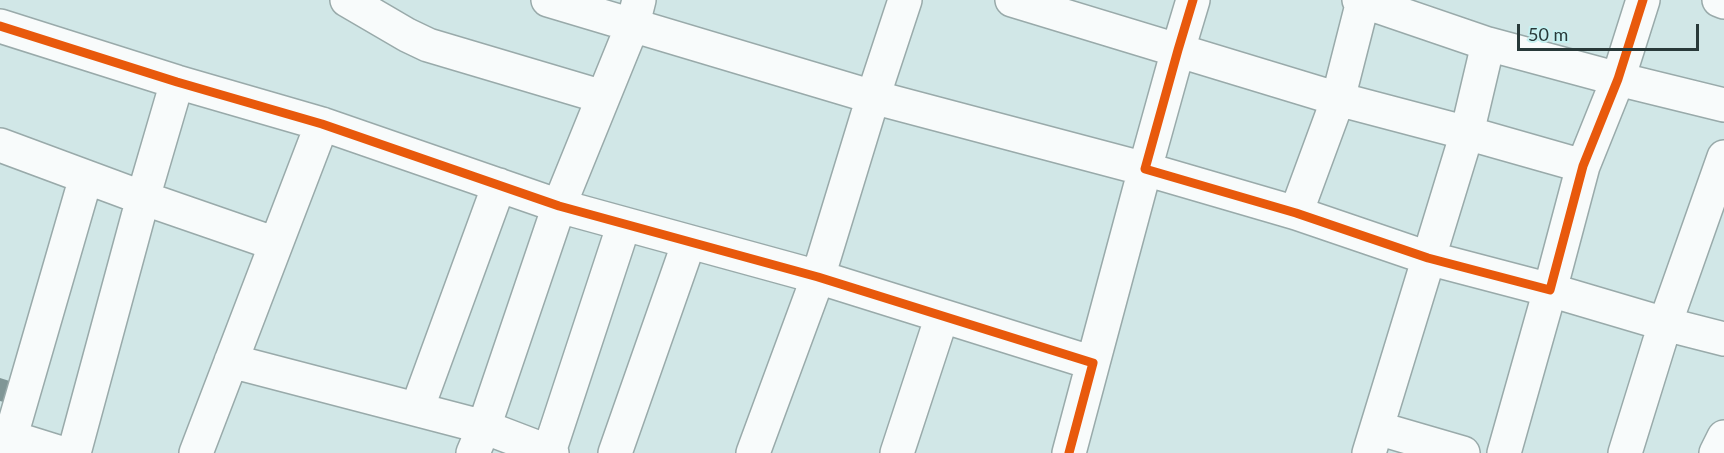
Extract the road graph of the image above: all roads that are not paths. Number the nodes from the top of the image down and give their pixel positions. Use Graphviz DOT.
graph roads {
  1 [pos="347,0"];
  2 [pos="548,0"];
  3 [pos="905,0"];
  4 [pos="1012,0"];
  5 [pos="1193,0"];
  6 [pos="1643,0"];
  7 [pos="1719,0"];
  8 [pos="1361,1"];
  9 [pos="1724,2"];
  10 [pos="636,12"];
  11 [pos="0,26"];
  12 [pos="1488,44"];
  13 [pos="1178,50"];
  14 [pos="1618,79"];
  15 [pos="177,82"];
  16 [pos="603,97"];
  17 [pos="873,97"];
  18 [pos="1338,99"];
  19 [pos="1724,105"];
  20 [pos="322,124"];
  21 [pos="1467,133"];
  22 [pos="0,145"];
  23 [pos="1724,157"];
  24 [pos="1583,166"];
  25 [pos="1145,169"];
  26 [pos="86,177"];
  27 [pos="499,185"];
  28 [pos="143,198"];
  29 [pos="559,206"];
  30 [pos="1296,213"];
  31 [pos="624,224"];
  32 [pos="689,242"];
  33 [pos="276,244"];
  34 [pos="1428,258"];
  35 [pos="818,277"];
  36 [pos="1550,290"];
  37 [pos="942,316"];
  38 [pos="1665,324"];
  39 [pos="1724,339"];
  40 [pos="231,361"];
  41 [pos="1093,363"];
  42 [pos="417,409"];
  43 [pos="1724,437"];
  44 [pos="478,440"];
  45 [pos="5,441"];
  46 [pos="1373,441"];
  47 [pos="62,453"];
  48 [pos="74,453"];
  49 [pos="196,453"];
  50 [pos="551,453"];
  51 [pos="615,453"];
  52 [pos="753,453"];
  53 [pos="897,453"];
  54 [pos="1069,453"];
  55 [pos="1463,453"];
  56 [pos="1504,453"];
  57 [pos="1625,453"];
  58 [pos="1716,453"];
  1 -- 16 [label="street"];
  2 -- 10 [label="street"];
  3 -- 17 [label="street"];
  4 -- 13 [label="street"];
  5 -- 13 [label="street"];
  6 -- 14 [label="street"];
  7 -- 9 [label="street"];
  8 -- 12 [label="street"];
  8 -- 18 [label="street"];
  10 -- 16 [label="street"];
  10 -- 17 [label="street"];
  11 -- 15 [label="street"];
  12 -- 14 [label="street"];
  12 -- 21 [label="street"];
  13 -- 18 [label="street"];
  13 -- 25 [label="street"];
  14 -- 19 [label="street"];
  14 -- 24 [label="street"];
  15 -- 20 [label="street"];
  15 -- 28 [label="street"];
  16 -- 29 [label="street"];
  17 -- 25 [label="street"];
  17 -- 35 [label="street"];
  18 -- 21 [label="street"];
  18 -- 30 [label="street"];
  20 -- 27 [label="street"];
  20 -- 33 [label="street"];
  21 -- 24 [label="street"];
  21 -- 34 [label="street"];
  22 -- 26 [label="street"];
  23 -- 38 [label="street"];
  24 -- 36 [label="street"];
  25 -- 30 [label="street"];
  25 -- 41 [label="street"];
  26 -- 28 [label="street"];
  26 -- 45 [label="street"];
  27 -- 29 [label="street"];
  27 -- 42 [label="street"];
  28 -- 33 [label="street"];
  28 -- 48 [label="street"];
  29 -- 31 [label="street"];
  29 -- 44 [label="street"];
  30 -- 34 [label="street"];
  31 -- 32 [label="street"];
  31 -- 50 [label="street"];
  32 -- 35 [label="street"];
  32 -- 51 [label="street"];
  33 -- 40 [label="street"];
  34 -- 36 [label="street"];
  34 -- 46 [label="street"];
  35 -- 37 [label="street"];
  35 -- 52 [label="street"];
  36 -- 38 [label="street"];
  36 -- 56 [label="street"];
  37 -- 41 [label="street"];
  37 -- 53 [label="street"];
  38 -- 39 [label="street"];
  38 -- 57 [label="street"];
  40 -- 42 [label="street"];
  40 -- 49 [label="street"];
  41 -- 54 [label="street"];
  42 -- 44 [label="street"];
  43 -- 58 [label="street"];
  44 -- 50 [label="street"];
  45 -- 47 [label="street"];
  46 -- 55 [label="street"];
}
